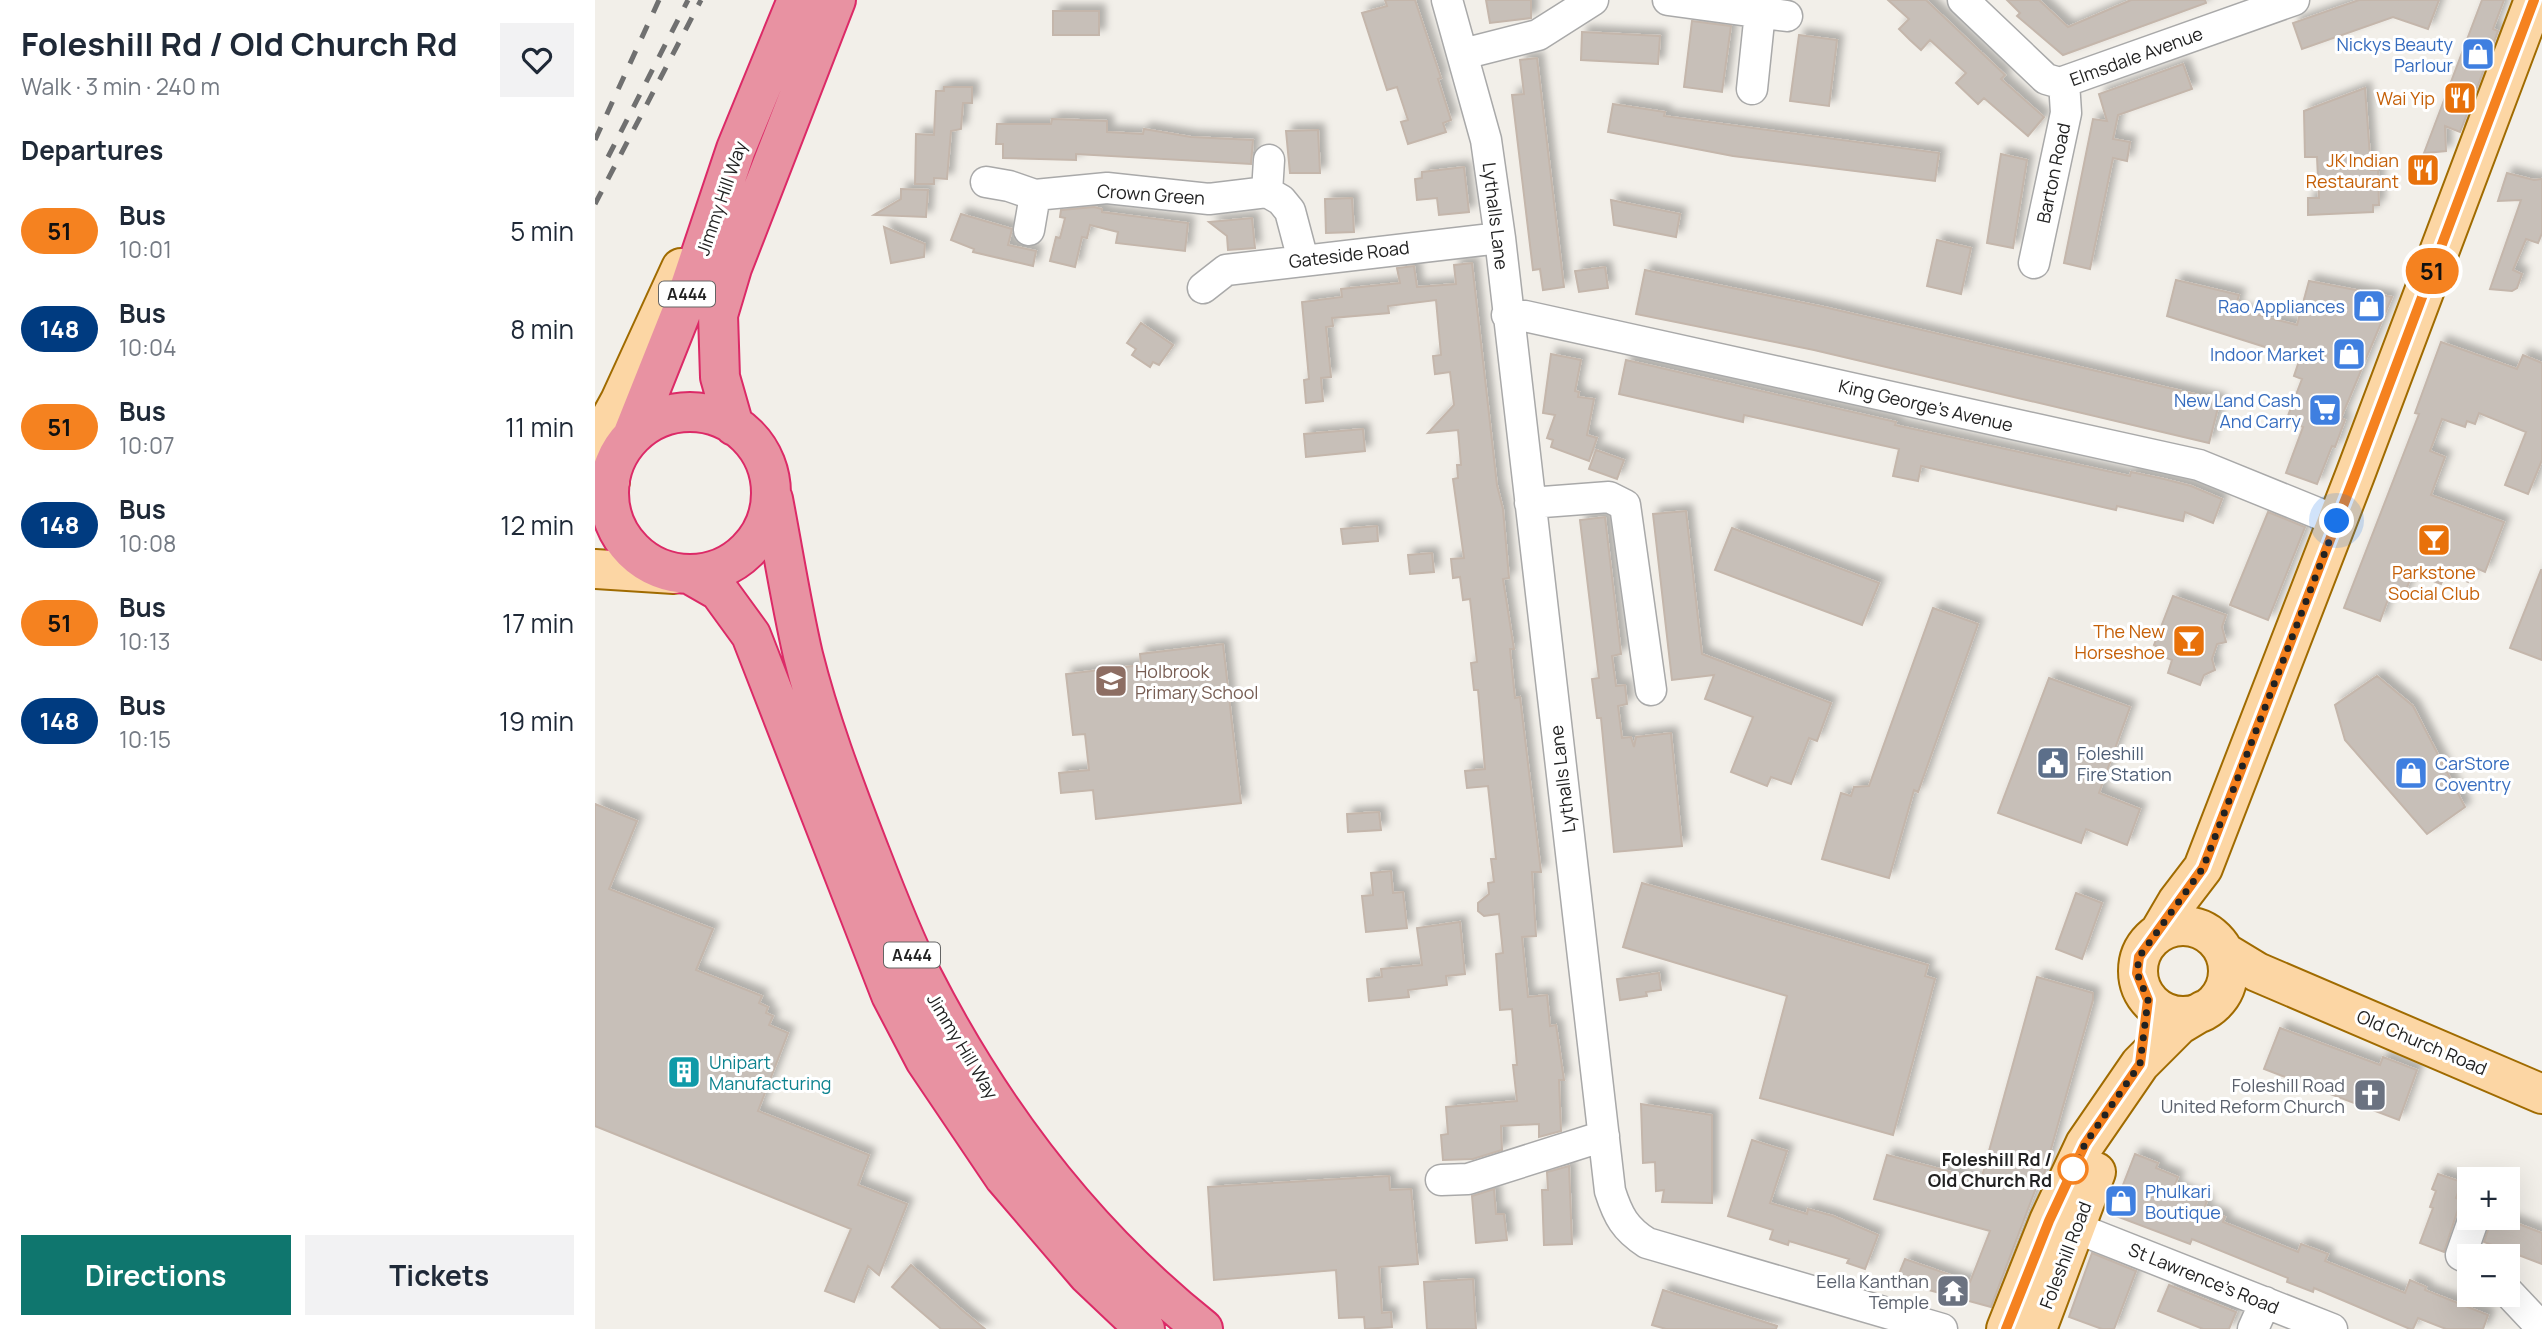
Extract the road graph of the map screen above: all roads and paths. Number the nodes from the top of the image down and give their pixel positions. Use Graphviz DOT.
graph roads {
  1 [pos="797,0"];
  2 [pos="836,0"];
  3 [pos="1447,0"];
  4 [pos="1593,0"];
  5 [pos="1668,0"];
  6 [pos="1963,0"];
  7 [pos="2294,0"];
  8 [pos="2534,0"];
  9 [pos="1463,54"];
  10 [pos="2064,82"];
  11 [pos="1752,89"];
  12 [pos="736,149"];
  13 [pos="1269,160"];
  14 [pos="986,182"];
  15 [pos="1266,192"];
  16 [pos="1034,195"];
  17 [pos="1029,230"];
  18 [pos="1500,238"];
  19 [pos="1303,260"];
  20 [pos="2035,263"];
  21 [pos="1203,288"];
  22 [pos="1507,315"];
  23 [pos="734,426"];
  24 [pos="632,436"];
  25 [pos="595,446"];
  26 [pos="602,489"];
  27 [pos="772,499"];
  28 [pos="1530,503"];
  29 [pos="2337,521"];
  30 [pos="595,569"];
  31 [pos="682,574"];
  32 [pos="1651,690"];
  33 [pos="2203,868"];
  34 [pos="2160,931"];
  35 [pos="2223,951"];
  36 [pos="2301,991"];
  37 [pos="2148,1000"];
  38 [pos="2206,1009"];
  39 [pos="2140,1064"];
  40 [pos="2542,1094"];
  41 [pos="2118,1100"];
  42 [pos="1604,1136"];
  43 [pos="1441,1180"];
  44 [pos="2076,1228"];
  45 [pos="2520,1305"];
  46 [pos="2259,1316"];
  47 [pos="2542,1328"];
  48 [pos="1145,1329"];
  49 [pos="1203,1329"];
  50 [pos="1942,1329"];
  51 [pos="2006,1329"];
  52 [pos="2037,1329"];
  53 [pos="2332,1329"];
  1 -- 12 [label="highway, Jimmy Hill Way / A444"];
  2 -- 23 [label="highway, Jimmy Hill Way / A444"];
  3 -- 9 [label="street, Lythalls Lane"];
  4 -- 9 [label="street"];
  5 -- 11 [label="street"];
  6 -- 10 [label="street, Elmsdale Avenue"];
  7 -- 10 [label="street, Elmsdale Avenue"];
  8 -- 29 [label="main road"];
  9 -- 18 [label="street, Lythalls Lane"];
  10 -- 20 [label="street, Barton Road"];
  12 -- 24 [label="highway, Jimmy Hill Way / A444"];
  12 -- 25 [label="main road"];
  13 -- 15 [label="street"];
  14 -- 16 [label="street, Crown Green"];
  15 -- 16 [label="street, Crown Green"];
  15 -- 19 [label="street"];
  16 -- 17 [label="street"];
  18 -- 19 [label="street, Gateside Road"];
  18 -- 22 [label="street, Lythalls Lane"];
  19 -- 21 [label="street, Gateside Road"];
  22 -- 28 [label="street, Lythalls Lane"];
  22 -- 29 [label="street, King George's Avenue"];
  23 -- 24 [label="highway"];
  23 -- 27 [label="highway"];
  24 -- 26 [label="highway"];
  26 -- 31 [label="highway"];
  27 -- 31 [label="highway"];
  27 -- 49 [label="highway, Jimmy Hill Way / A444"];
  28 -- 32 [label="street"];
  28 -- 42 [label="street, Lythalls Lane"];
  29 -- 33 [label="main road"];
  30 -- 31 [label="main road"];
  31 -- 48 [label="highway, Jimmy Hill Way / A444"];
  33 -- 34 [label="main road"];
  33 -- 35 [label="main road"];
  34 -- 35 [label="main road"];
  34 -- 37 [label="main road"];
  35 -- 36 [label="main road, Old Church Road"];
  35 -- 38 [label="main road"];
  36 -- 38 [label="main road, Old Church Road"];
  36 -- 40 [label="main road, Old Church Road"];
  37 -- 38 [label="main road"];
  37 -- 39 [label="main road, Foleshill Road"];
  38 -- 39 [label="main road, Foleshill Road"];
  39 -- 41 [label="main road, Foleshill Road"];
  41 -- 44 [label="main road, Foleshill Road"];
  41 -- 51 [label="main road, Foleshill Road"];
  42 -- 43 [label="street"];
  42 -- 50 [label="street, Lythalls Lane"];
  44 -- 46 [label="street, St Lawrence's Road"];
  44 -- 52 [label="main road, Foleshill Road"];
  45 -- 47 [label="street"];
  46 -- 53 [label="street, St Lawrence's Road"];
}
